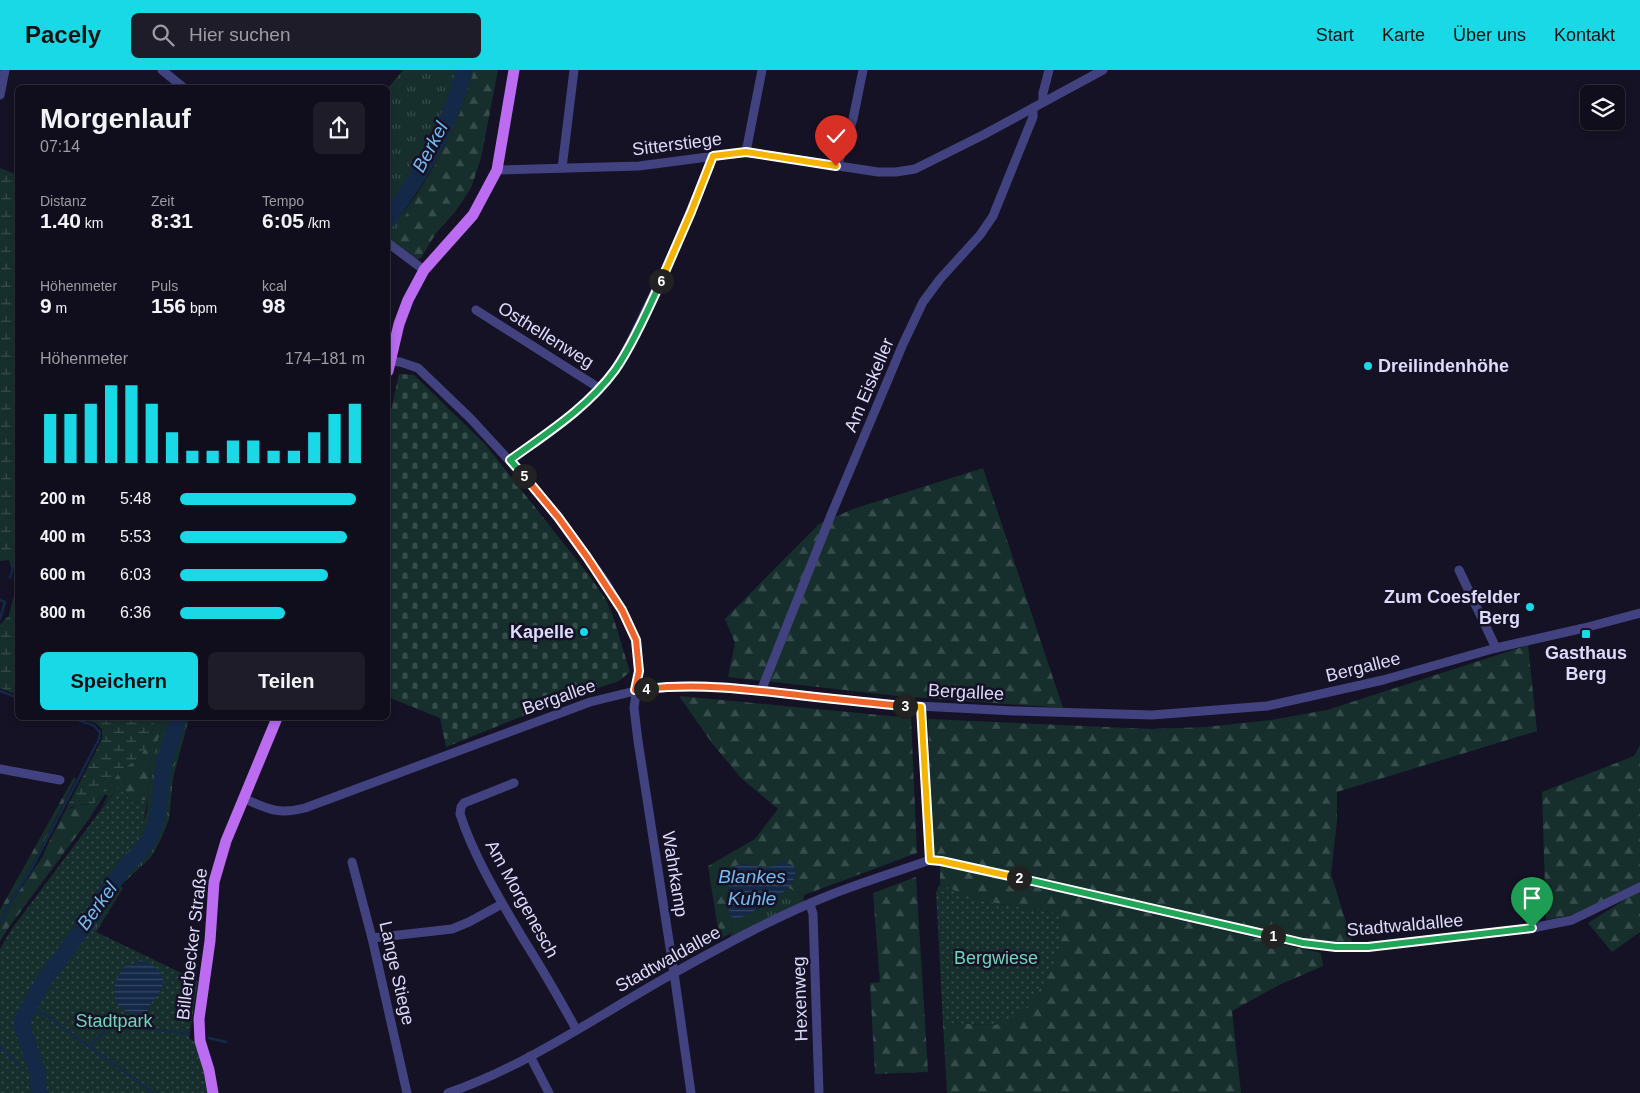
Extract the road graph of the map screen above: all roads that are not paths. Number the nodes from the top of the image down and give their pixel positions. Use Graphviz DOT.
graph roads {
  1 [pos="5,70"];
  2 [pos="162,70"];
  3 [pos="514,70"];
  4 [pos="574,70"];
  5 [pos="762,70"];
  6 [pos="863,70"];
  7 [pos="1049,70"];
  8 [pos="1103,70"];
  9 [pos="180,85"];
  10 [pos="0,94"];
  11 [pos="1043,102"];
  12 [pos="1033,108"];
  13 [pos="746,152"];
  14 [pos="713,156"];
  15 [pos="836,166"];
  16 [pos="562,168"];
  17 [pos="498,170"];
  18 [pos="390,244"];
  19 [pos="424,270"];
  20 [pos="476,310"];
  21 [pos="390,358"];
  22 [pos="390,365"];
  23 [pos="600,388"];
  24 [pos="510,460"];
  25 [pos="1459,570"];
  26 [pos="1640,613"];
  27 [pos="1496,648"];
  28 [pos="635,690"];
  29 [pos="761,691"];
  30 [pos="921,707"];
  31 [pos="276,720"];
  32 [pos="0,769"];
  33 [pos="60,780"];
  34 [pos="514,782"];
  35 [pos="243,798"];
  36 [pos="930,860"];
  37 [pos="352,862"];
  38 [pos="1640,887"];
  39 [pos="502,904"];
  40 [pos="810,904"];
  41 [pos="372,938"];
  42 [pos="674,973"];
  43 [pos="576,1029"];
  44 [pos="530,1056"];
  45 [pos="213,1093"];
  46 [pos="407,1093"];
  47 [pos="448,1093"];
  48 [pos="548,1093"];
  49 [pos="691,1093"];
  50 [pos="819,1093"];
  1 -- 10 [label="street"];
  2 -- 9 [label="street"];
  3 -- 17 [label="main road"];
  4 -- 16 [label="street"];
  5 -- 13 [label="street"];
  6 -- 15 [label="street"];
  7 -- 11 [label="street"];
  8 -- 11 [label="street, Sitterstiege"];
  11 -- 12 [label="street, Sitterstiege"];
  12 -- 15 [label="street, Sitterstiege"];
  12 -- 29 [label="street, Am Eiskeller"];
  13 -- 14 [label="street, Sitterstiege"];
  13 -- 15 [label="street, Sitterstiege"];
  14 -- 16 [label="street, Sitterstiege"];
  14 -- 23 [label="street, Osthellenweg"];
  16 -- 17 [label="street, Sitterstiege"];
  17 -- 19 [label="main road"];
  18 -- 19 [label="street"];
  19 -- 21 [label="main road"];
  20 -- 23 [label="street, Osthellenweg"];
  22 -- 24 [label="street, Wahrkamp"];
  23 -- 24 [label="street, Osthellenweg"];
  24 -- 28 [label="street, Wahrkamp"];
  25 -- 27 [label="street"];
  26 -- 27 [label="street, Bergallee"];
  27 -- 30 [label="street, Bergallee"];
  28 -- 29 [label="street, Bergallee"];
  28 -- 35 [label="street, Bergallee"];
  28 -- 42 [label="street, Wahrkamp"];
  29 -- 30 [label="street, Bergallee"];
  30 -- 36 [label="street"];
  31 -- 35 [label="main road, Billerbecker Straße"];
  32 -- 33 [label="street"];
  34 -- 39 [label="street, Am Morgenesch"];
  35 -- 45 [label="main road, Billerbecker Straße"];
  36 -- 38 [label="street, Stadtwaldallee"];
  36 -- 40 [label="street, Stadtwaldallee"];
  37 -- 41 [label="street, Lange Stiege"];
  39 -- 41 [label="street"];
  39 -- 43 [label="street, Am Morgenesch"];
  40 -- 42 [label="street, Stadtwaldallee"];
  40 -- 50 [label="street, Hexenweg"];
  41 -- 46 [label="street, Lange Stiege"];
  42 -- 43 [label="street, Stadtwaldallee"];
  42 -- 49 [label="street, Wahrkamp"];
  43 -- 44 [label="street, Stadtwaldallee"];
  44 -- 47 [label="street, Stadtwaldallee"];
  44 -- 48 [label="street"];
}
